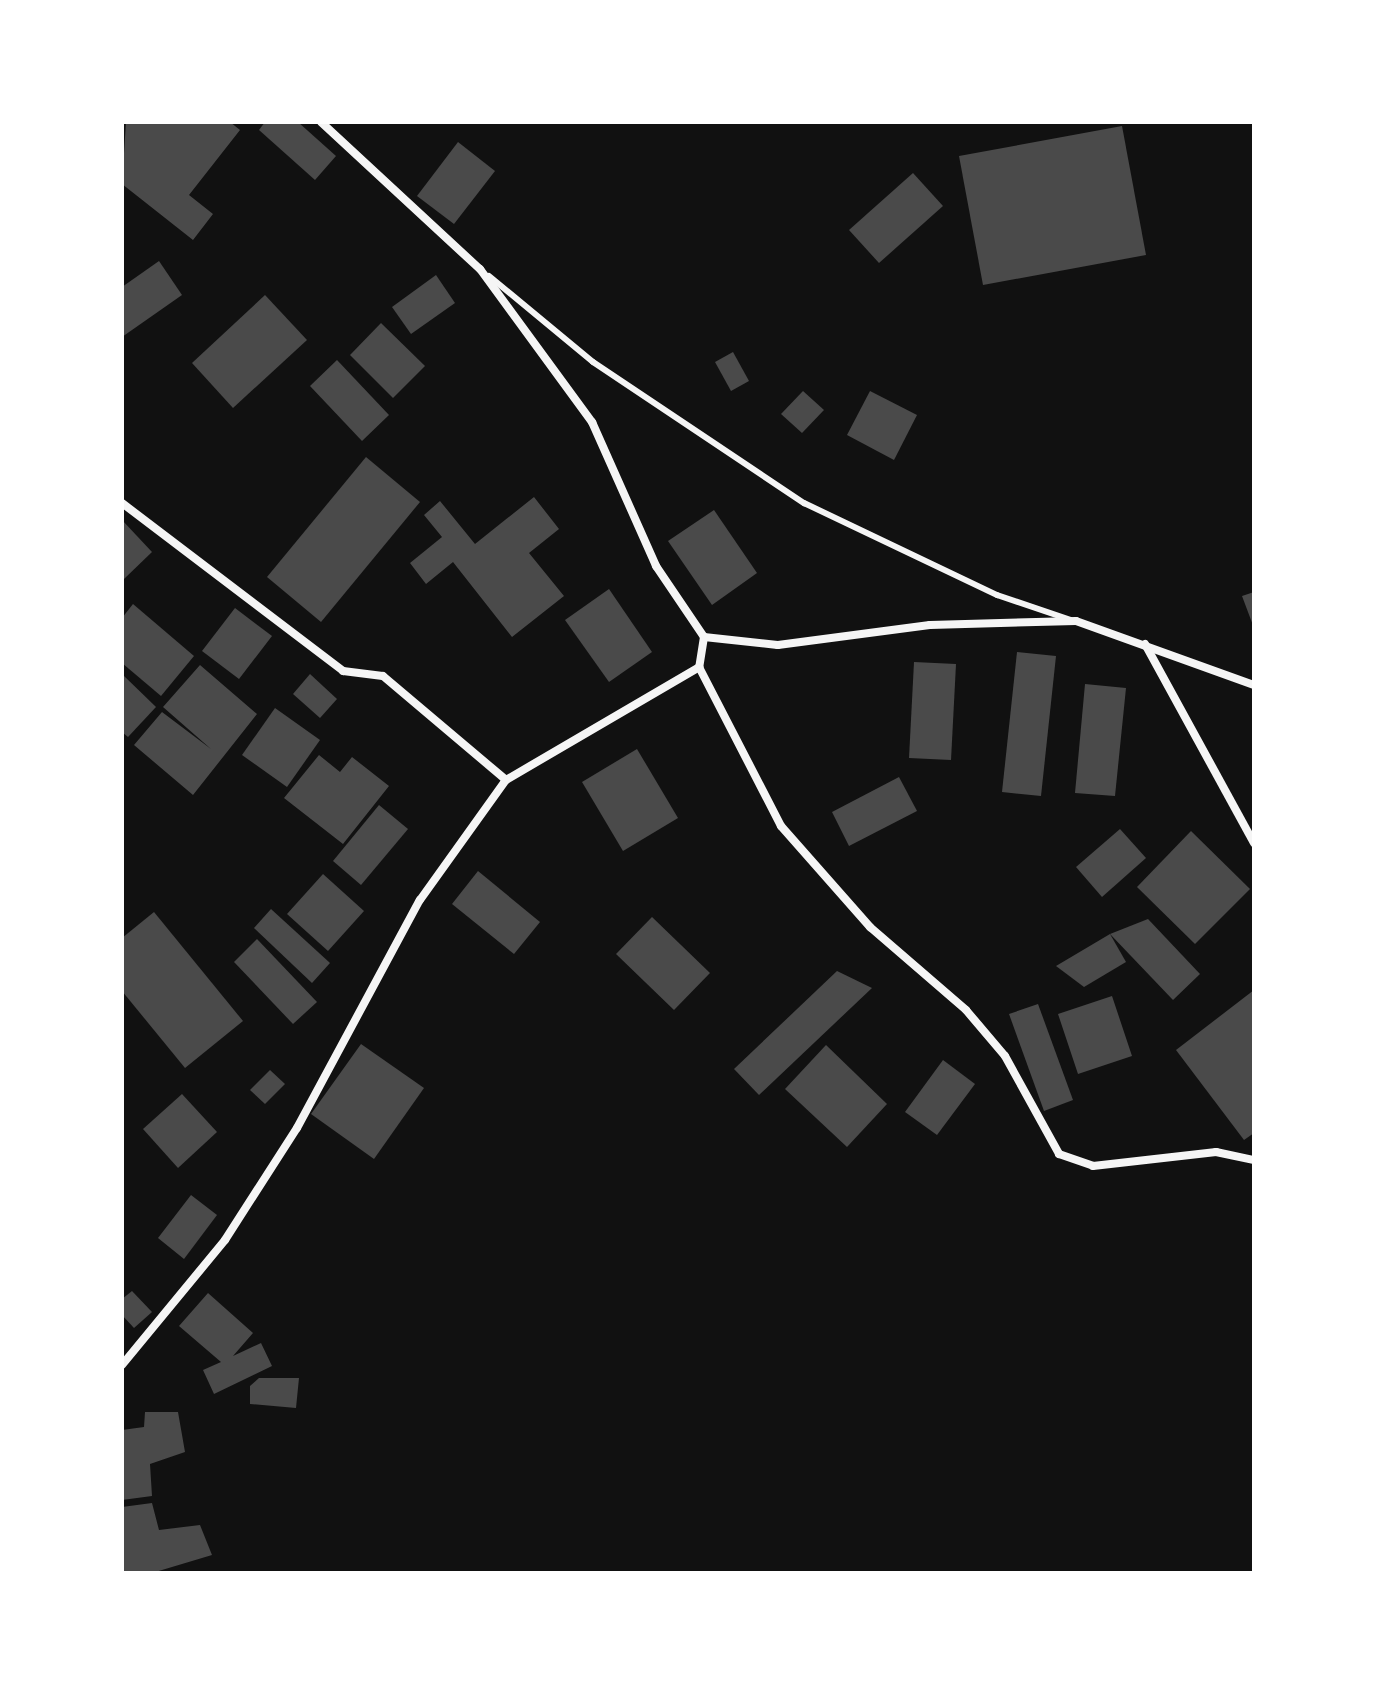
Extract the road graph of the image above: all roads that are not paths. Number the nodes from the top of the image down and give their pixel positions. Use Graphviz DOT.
graph roads {
  1 [pos="321,122"];
  2 [pos="480,269"];
  3 [pos="122,503"];
  4 [pos="1076,621"];
  5 [pos="704,637"];
  6 [pos="1145,643"];
  7 [pos="699,667"];
  8 [pos="1254,685"];
  9 [pos="506,780"];
  10 [pos="1254,843"];
  11 [pos="1254,1160"];
  12 [pos="122,1365"];
  1 -- 2 [label="street"];
  2 -- 4 [label="lane"];
  2 -- 5 [label="street"];
  3 -- 9 [label="street"];
  4 -- 5 [label="street"];
  4 -- 6 [label="street"];
  5 -- 7 [label="street"];
  6 -- 8 [label="street"];
  6 -- 10 [label="street"];
  7 -- 9 [label="street"];
  7 -- 11 [label="street"];
  9 -- 12 [label="street"];
}
